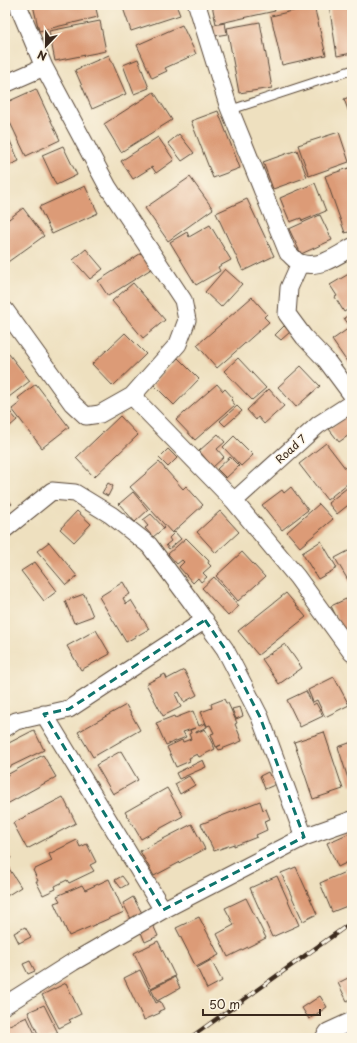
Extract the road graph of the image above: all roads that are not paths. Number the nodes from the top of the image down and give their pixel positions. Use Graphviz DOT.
graph roads {
  1 [pos="19,5"];
  2 [pos="197,5"];
  3 [pos="44,67"];
  4 [pos="352,70"];
  5 [pos="5,84"];
  6 [pos="230,110"];
  7 [pos="352,247"];
  8 [pos="300,263"];
  9 [pos="5,310"];
  10 [pos="352,395"];
  11 [pos="132,396"];
  12 [pos="352,403"];
  13 [pos="234,502"];
  14 [pos="5,529"];
  15 [pos="204,620"];
  16 [pos="352,653"];
  17 [pos="44,714"];
  18 [pos="5,728"];
  19 [pos="352,820"];
  20 [pos="304,837"];
  21 [pos="163,910"];
  22 [pos="5,1005"];
  23 [pos="352,1021"];
  24 [pos="324,1038"];
  1 -- 3 [label="street"];
  2 -- 6 [label="street"];
  3 -- 5 [label="street"];
  3 -- 11 [label="street"];
  4 -- 6 [label="lane"];
  6 -- 8 [label="street"];
  7 -- 8 [label="street"];
  8 -- 10 [label="street"];
  9 -- 11 [label="street"];
  11 -- 13 [label="street"];
  12 -- 13 [label="street, Road 7"];
  13 -- 16 [label="street"];
  14 -- 15 [label="street"];
  15 -- 17 [label="street"];
  15 -- 20 [label="street"];
  17 -- 18 [label="street"];
  17 -- 21 [label="street"];
  19 -- 20 [label="street"];
  20 -- 21 [label="street"];
  21 -- 22 [label="street"];
  23 -- 24 [label="street"];
}
